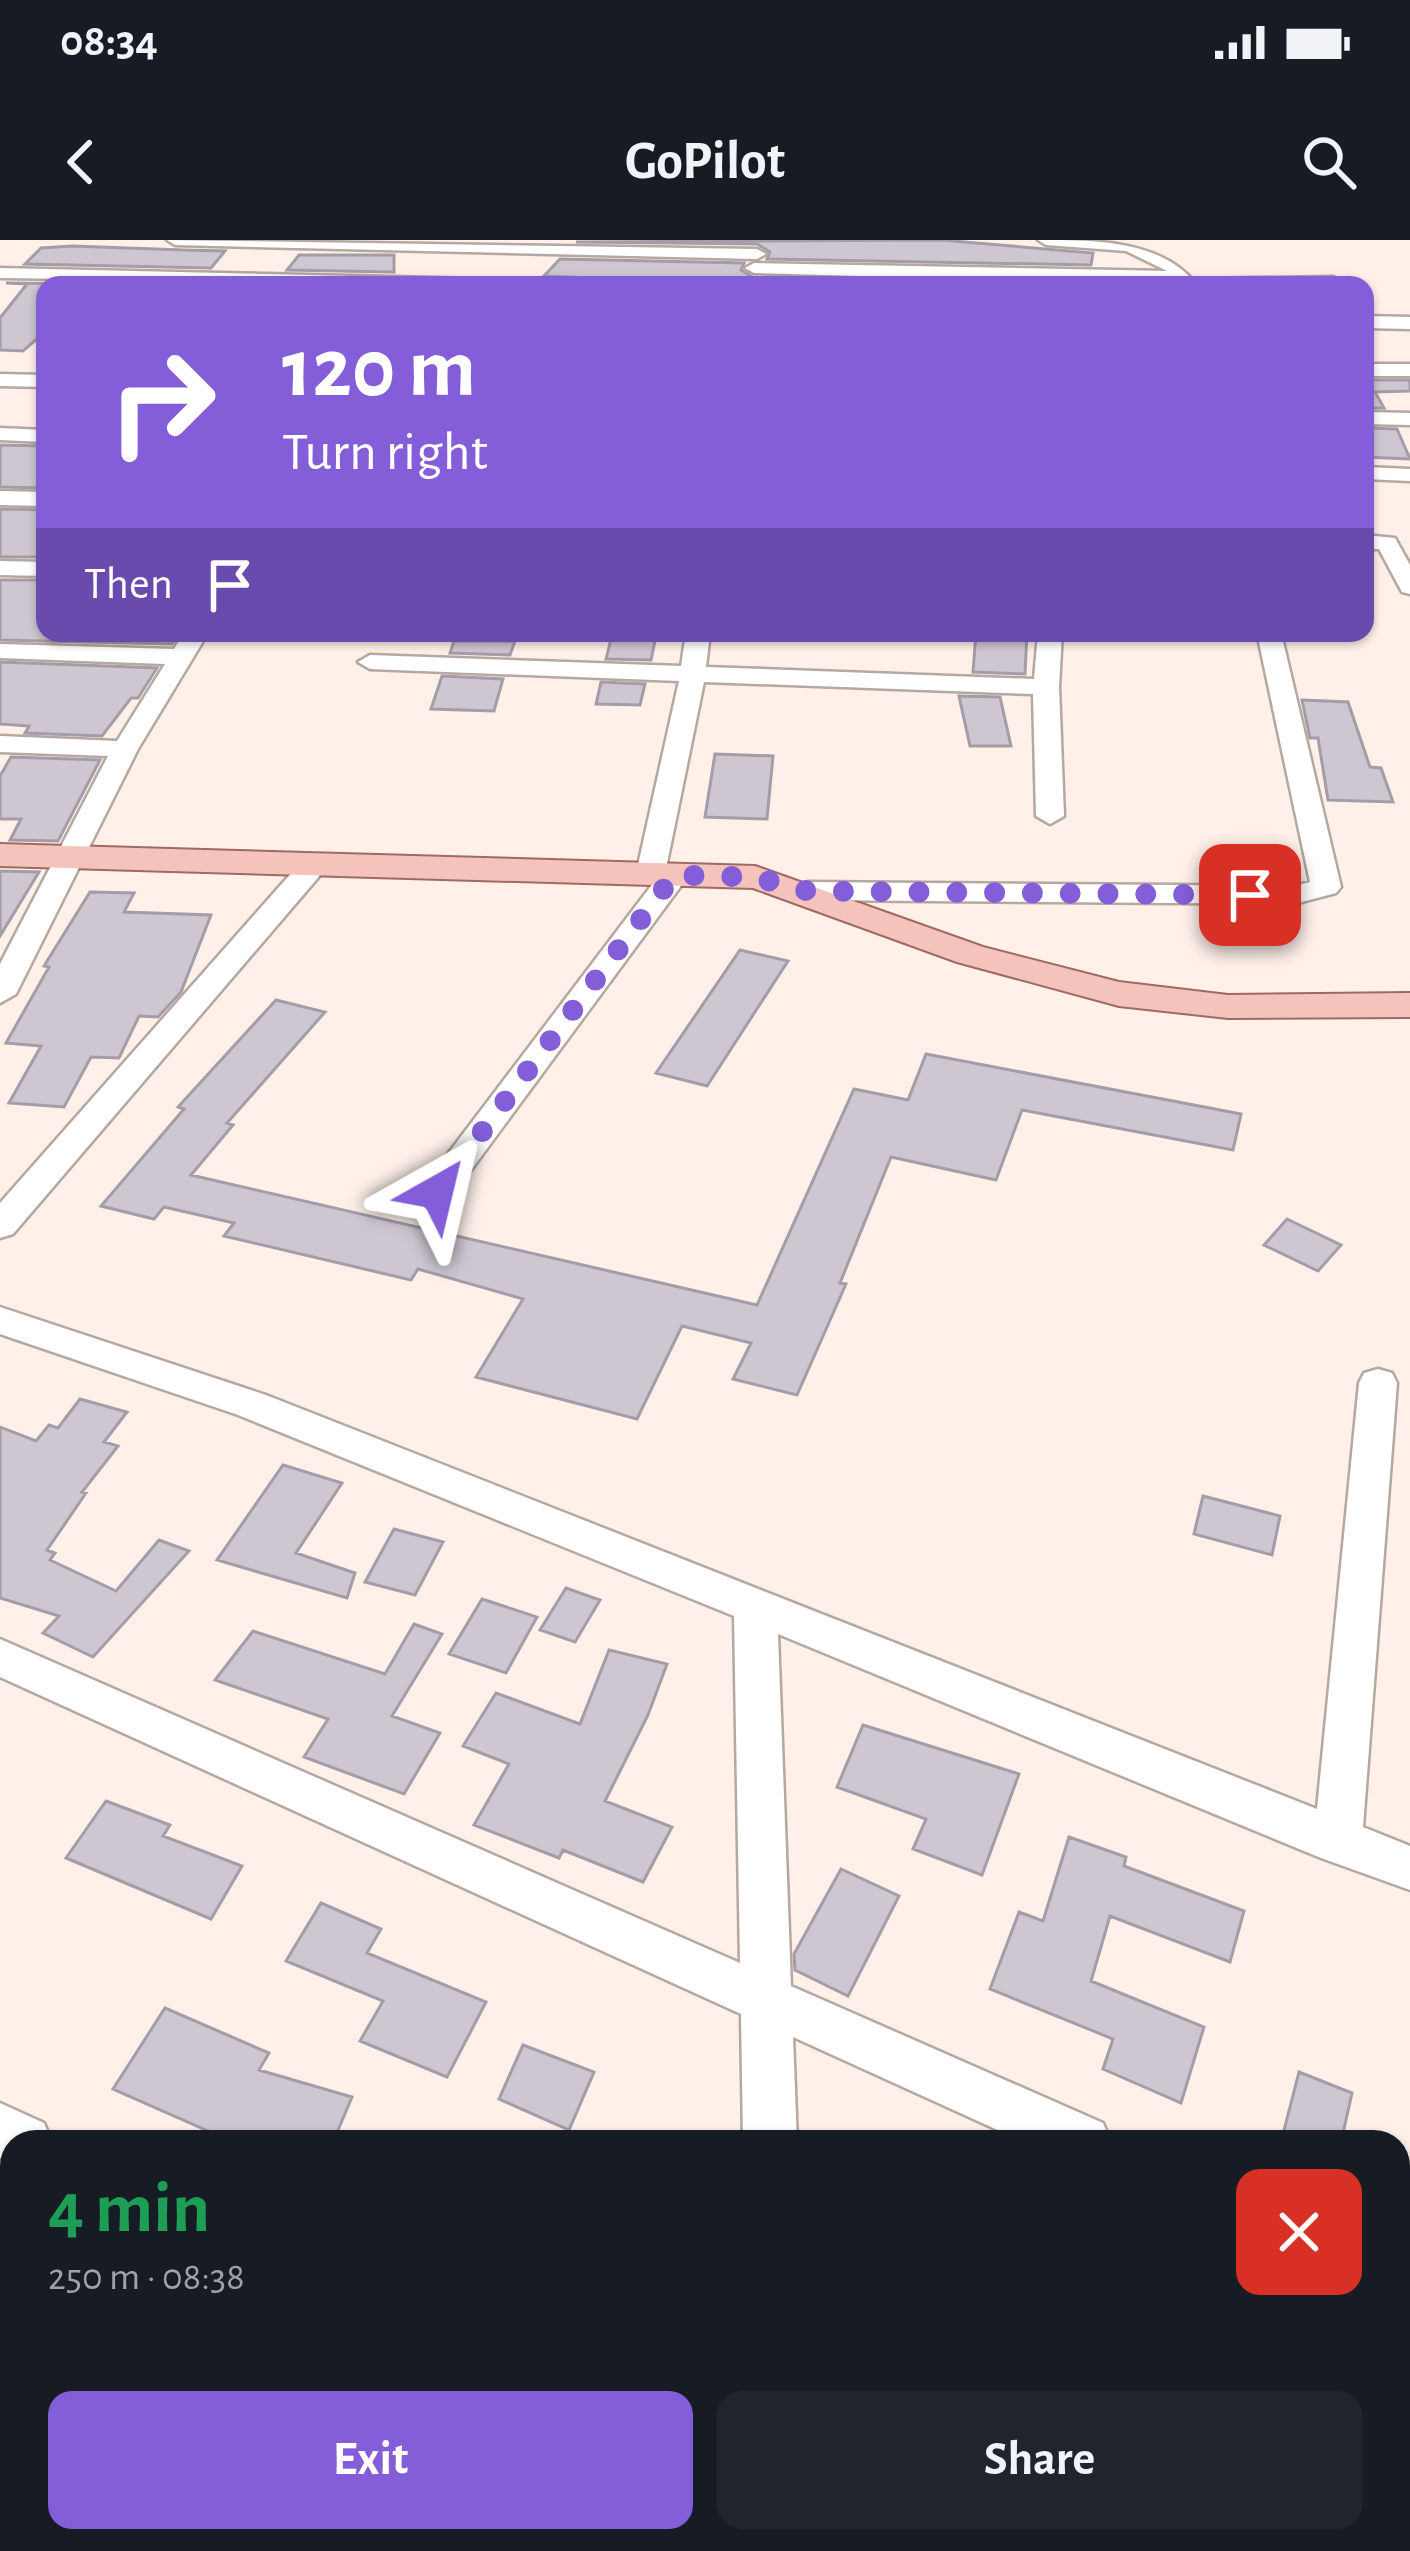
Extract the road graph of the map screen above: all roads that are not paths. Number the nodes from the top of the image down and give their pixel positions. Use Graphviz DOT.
graph roads {
  1 [pos="175,240"];
  2 [pos="1046,240"];
  3 [pos="1147,242"];
  4 [pos="452,244"];
  5 [pos="755,262"];
  6 [pos="0,273"];
  7 [pos="118,276"];
  8 [pos="437,276"];
  9 [pos="1057,276"];
  10 [pos="1182,276"];
  11 [pos="1374,322"];
  12 [pos="1410,323"];
  13 [pos="1374,370"];
  14 [pos="1410,370"];
  15 [pos="0,380"];
  16 [pos="36,382"];
  17 [pos="1374,418"];
  18 [pos="1410,419"];
  19 [pos="0,434"];
  20 [pos="36,436"];
  21 [pos="1374,473"];
  22 [pos="1410,475"];
  23 [pos="0,498"];
  24 [pos="36,499"];
  25 [pos="1387,544"];
  26 [pos="0,568"];
  27 [pos="36,569"];
  28 [pos="1410,587"];
  29 [pos="697,642"];
  30 [pos="1049,642"];
  31 [pos="1271,642"];
  32 [pos="188,645"];
  33 [pos="0,651"];
  34 [pos="370,662"];
  35 [pos="693,671"];
  36 [pos="1046,687"];
  37 [pos="0,744"];
  38 [pos="125,749"];
  39 [pos="1050,816"];
  40 [pos="0,855"];
  41 [pos="72,857"];
  42 [pos="312,867"];
  43 [pos="662,875"];
  44 [pos="808,891"];
  45 [pos="0,994"];
  46 [pos="1410,1005"];
  47 [pos="437,1192"];
  48 [pos="0,1226"];
  49 [pos="0,1320"];
  50 [pos="1378,1383"];
  51 [pos="755,1606"];
  52 [pos="0,1657"];
  53 [pos="1338,1843"];
  54 [pos="1410,1868"];
  55 [pos="766,2003"];
  56 [pos="770,2130"];
  57 [pos="1057,2130"];
  1 -- 4 [label="street"];
  2 -- 3 [label="street"];
  3 -- 10 [label="street"];
  4 -- 5 [label="street"];
  4 -- 8 [label="street"];
  5 -- 9 [label="street"];
  6 -- 7 [label="street"];
  11 -- 12 [label="street"];
  13 -- 14 [label="street"];
  15 -- 16 [label="street"];
  17 -- 18 [label="street"];
  19 -- 20 [label="street"];
  21 -- 22 [label="street"];
  23 -- 24 [label="street"];
  25 -- 28 [label="street"];
  26 -- 27 [label="street"];
  29 -- 35 [label="street"];
  30 -- 36 [label="street"];
  31 -- 44 [label="street"];
  32 -- 33 [label="street"];
  32 -- 38 [label="street"];
  34 -- 35 [label="street"];
  35 -- 36 [label="street"];
  35 -- 43 [label="street"];
  36 -- 39 [label="street"];
  37 -- 38 [label="street"];
  38 -- 41 [label="street"];
  40 -- 41 [label="main road"];
  41 -- 42 [label="main road"];
  41 -- 45 [label="street"];
  42 -- 43 [label="main road"];
  42 -- 48 [label="street"];
  43 -- 44 [label="main road"];
  43 -- 47 [label="street"];
  44 -- 46 [label="main road"];
  49 -- 51 [label="street"];
  50 -- 53 [label="street"];
  51 -- 53 [label="street"];
  51 -- 55 [label="street"];
  52 -- 55 [label="street"];
  53 -- 54 [label="street"];
  55 -- 56 [label="street"];
  55 -- 57 [label="street"];
}
